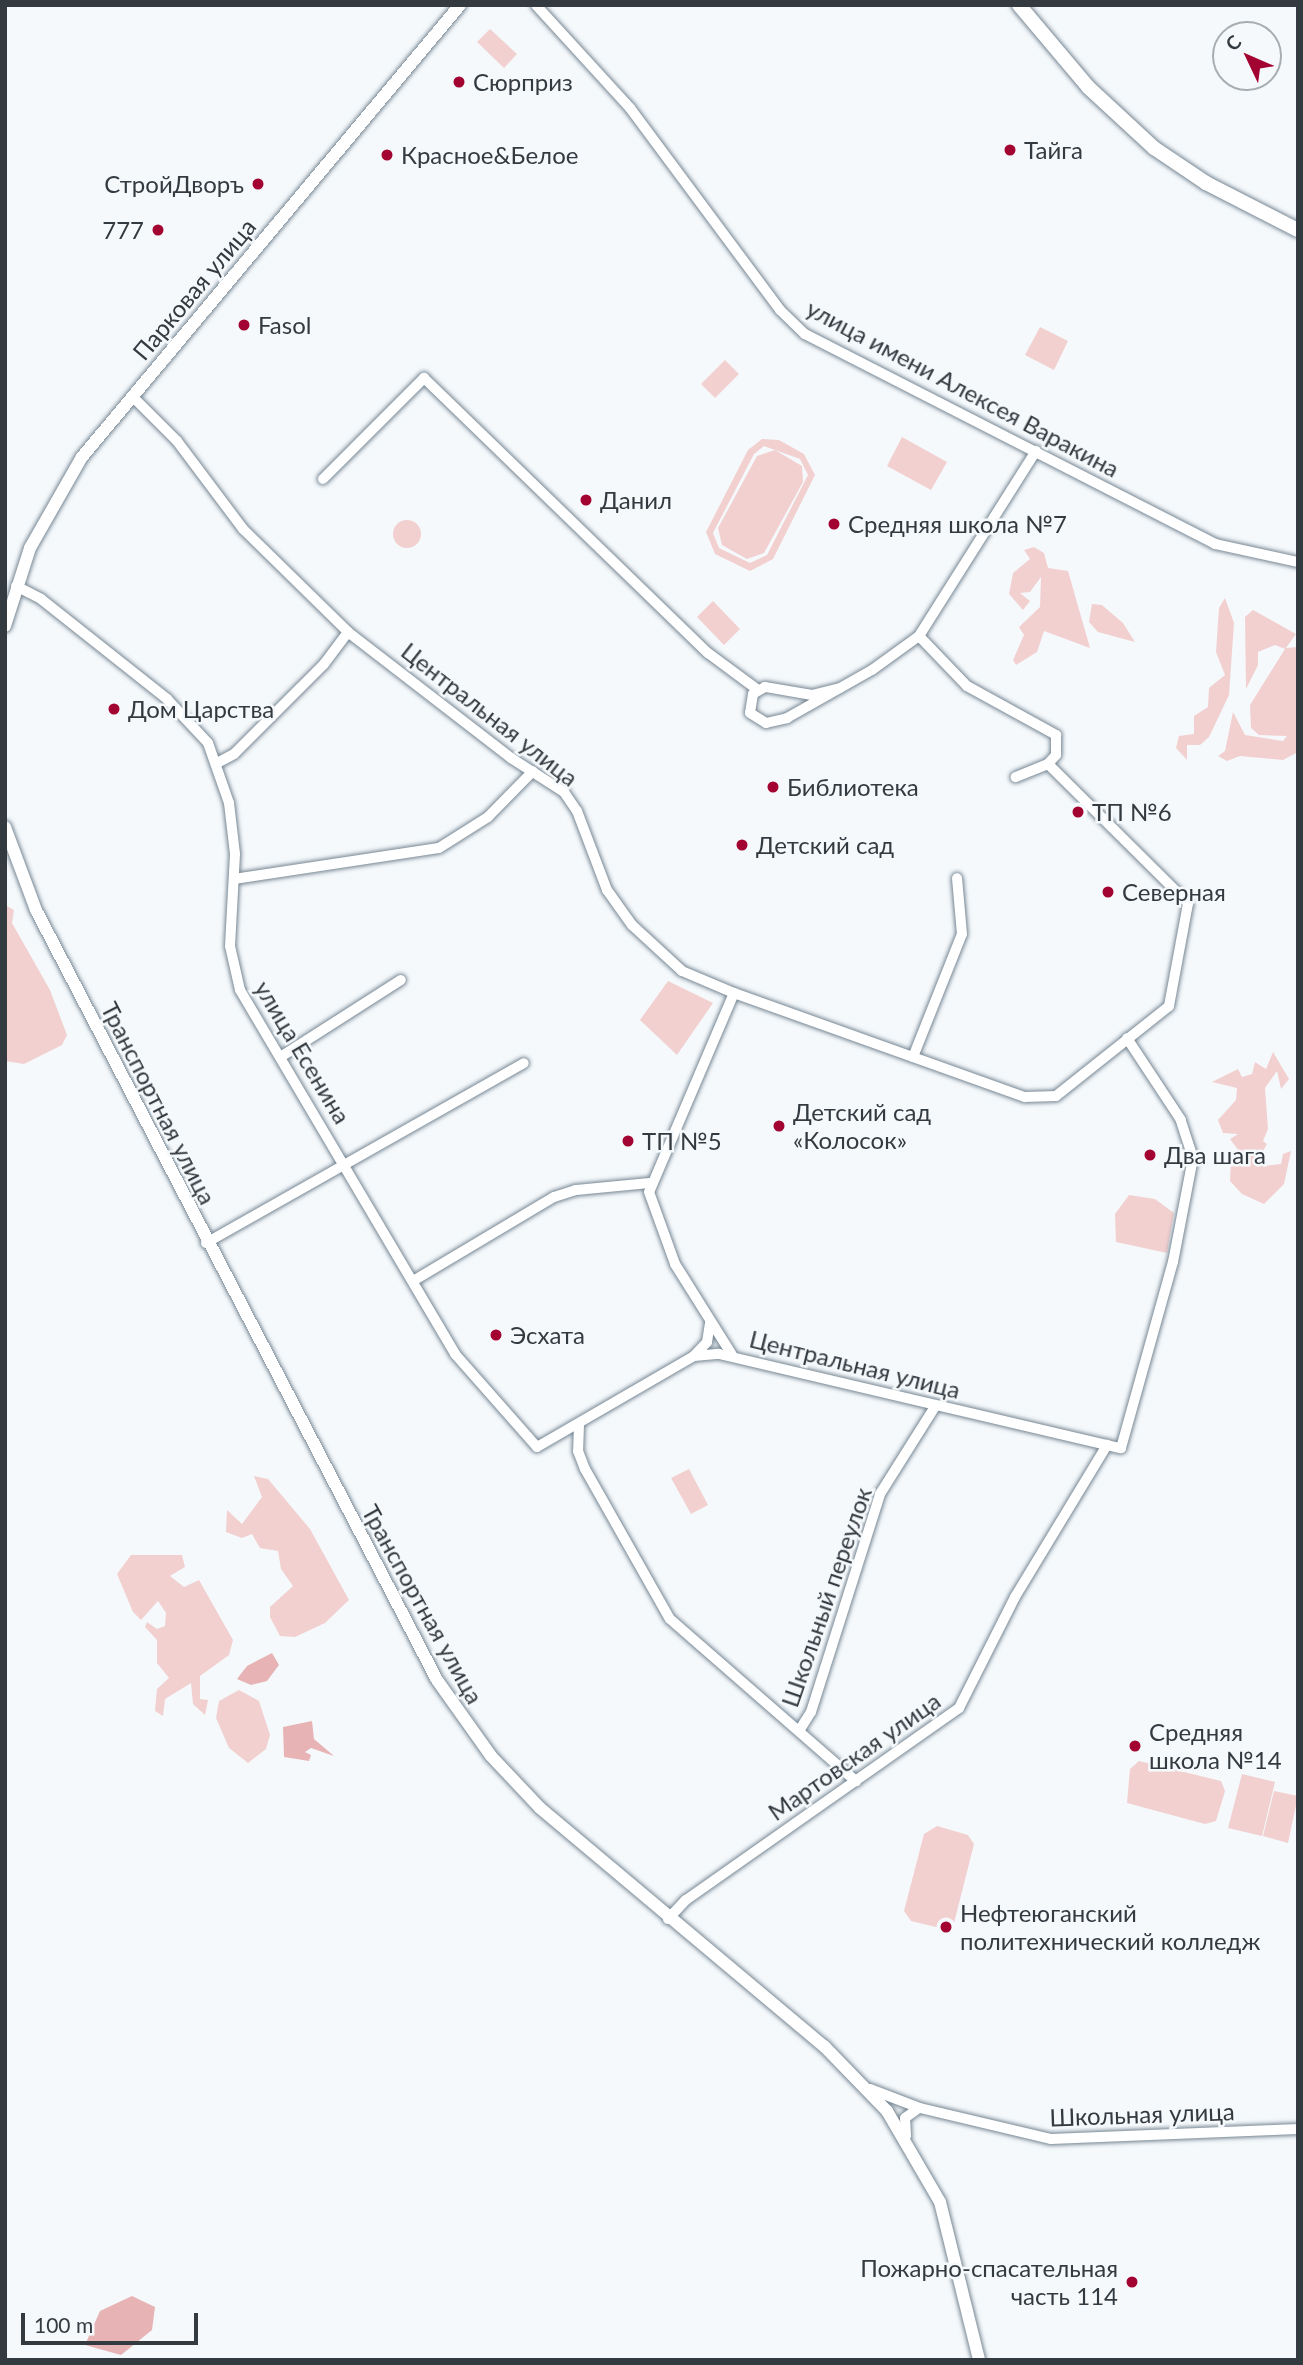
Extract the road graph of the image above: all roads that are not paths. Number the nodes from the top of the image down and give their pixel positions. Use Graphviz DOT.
graph roads {
  1 [pos="460,5"];
  2 [pos="536,5"];
  3 [pos="1019,5"];
  4 [pos="1298,230"];
  5 [pos="132,396"];
  6 [pos="1036,451"];
  7 [pos="323,479"];
  8 [pos="1298,562"];
  9 [pos="16,586"];
  10 [pos="5,626"];
  11 [pos="348,632"];
  12 [pos="919,636"];
  13 [pos="840,688"];
  14 [pos="758,690"];
  15 [pos="219,762"];
  16 [pos="1048,764"];
  17 [pos="533,771"];
  18 [pos="1015,777"];
  19 [pos="5,827"];
  20 [pos="957,878"];
  21 [pos="234,879"];
  22 [pos="401,980"];
  23 [pos="734,993"];
  24 [pos="1127,1038"];
  25 [pos="282,1056"];
  26 [pos="913,1057"];
  27 [pos="524,1063"];
  28 [pos="346,1166"];
  29 [pos="650,1183"];
  30 [pos="206,1243"];
  31 [pos="413,1281"];
  32 [pos="710,1322"];
  33 [pos="694,1356"];
  34 [pos="732,1356"];
  35 [pos="936,1405"];
  36 [pos="579,1424"];
  37 [pos="1107,1444"];
  38 [pos="799,1731"];
  39 [pos="856,1781"];
  40 [pos="668,1919"];
  41 [pos="870,2089"];
  42 [pos="920,2108"];
  43 [pos="1298,2129"];
  44 [pos="906,2136"];
  45 [pos="979,2360"];
  1 -- 5 [label="street, Парковая улица"];
  2 -- 6 [label="street, улица имени Алексея Варакина"];
  3 -- 4 [label="main road"];
  5 -- 9 [label="street, Парковая улица"];
  5 -- 11 [label="street, Центральная улица"];
  6 -- 8 [label="street, улица имени Алексея Варакина"];
  6 -- 12 [label="street"];
  7 -- 14 [label="street"];
  9 -- 10 [label="street, Парковая улица"];
  9 -- 15 [label="street, улица Есенина"];
  11 -- 15 [label="street"];
  11 -- 17 [label="street, Центральная улица"];
  12 -- 13 [label="street"];
  12 -- 16 [label="street"];
  13 -- 14 [label="street"];
  13 -- 14 [label="street"];
  15 -- 21 [label="street, улица Есенина"];
  16 -- 18 [label="street"];
  16 -- 24 [label="street"];
  17 -- 21 [label="street"];
  17 -- 23 [label="street, Центральная улица"];
  19 -- 30 [label="street, Транспортная улица"];
  20 -- 26 [label="street"];
  21 -- 25 [label="street, улица Есенина"];
  22 -- 25 [label="street"];
  23 -- 26 [label="street, Центральная улица"];
  23 -- 29 [label="street"];
  24 -- 26 [label="street, Центральная улица"];
  24 -- 37 [label="street"];
  25 -- 28 [label="street, улица Есенина"];
  27 -- 28 [label="street"];
  28 -- 30 [label="street"];
  28 -- 31 [label="street, улица Есенина"];
  29 -- 31 [label="street"];
  29 -- 32 [label="street, Центральная улица"];
  30 -- 40 [label="street, Транспортная улица"];
  31 -- 36 [label="street, улица Есенина"];
  32 -- 33 [label="street"];
  32 -- 34 [label="street, Центральная улица"];
  33 -- 34 [label="street"];
  33 -- 36 [label="street"];
  34 -- 35 [label="street, Центральная улица"];
  35 -- 37 [label="street, Центральная улица"];
  35 -- 38 [label="street, Школьный переулок"];
  36 -- 38 [label="street"];
  37 -- 39 [label="street, Мартовская улица"];
  38 -- 39 [label="street"];
  39 -- 40 [label="street, Мартовская улица"];
  40 -- 41 [label="street, Транспортная улица"];
  41 -- 42 [label="street, Школьная улица"];
  41 -- 44 [label="street, Транспортная улица"];
  42 -- 43 [label="street, Школьная улица"];
  42 -- 44 [label="street"];
  44 -- 45 [label="street, Транспортная улица"];
}
